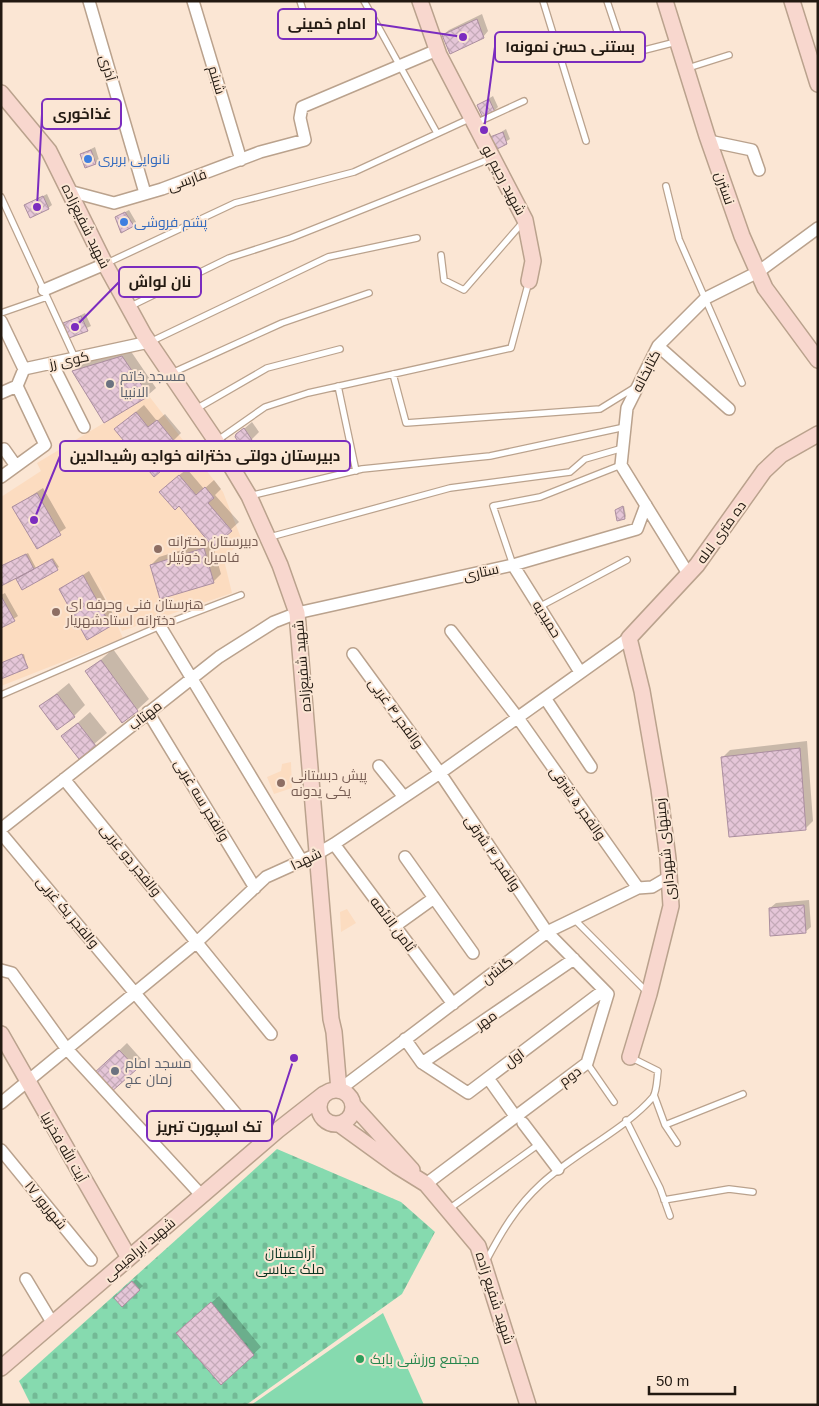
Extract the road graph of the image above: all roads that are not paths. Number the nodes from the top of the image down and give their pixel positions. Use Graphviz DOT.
graph roads {
  1 [pos="89,1"];
  2 [pos="193,1"];
  3 [pos="300,1"];
  4 [pos="364,1"];
  5 [pos="420,1"];
  6 [pos="542,1"];
  7 [pos="607,1"];
  8 [pos="664,1"];
  9 [pos="792,1"];
  10 [pos="308,26"];
  11 [pos="677,42"];
  12 [pos="437,50"];
  13 [pos="730,55"];
  14 [pos="398,66"];
  15 [pos="686,69"];
  16 [pos="818,84"];
  17 [pos="1,93"];
  18 [pos="524,101"];
  19 [pos="473,121"];
  20 [pos="437,133"];
  21 [pos="709,140"];
  22 [pos="586,141"];
  23 [pos="492,158"];
  24 [pos="241,160"];
  25 [pos="759,170"];
  26 [pos="666,186"];
  27 [pos="69,191"];
  28 [pos="145,193"];
  29 [pos="2,197"];
  30 [pos="525,220"];
  31 [pos="816,233"];
  32 [pos="417,238"];
  33 [pos="441,255"];
  34 [pos="105,264"];
  35 [pos="758,272"];
  36 [pos="530,281"];
  37 [pos="46,293"];
  38 [pos="370,293"];
  39 [pos="706,298"];
  40 [pos="128,308"];
  41 [pos="1,313"];
  42 [pos="1,320"];
  43 [pos="149,342"];
  44 [pos="658,346"];
  45 [pos="340,349"];
  46 [pos="75,358"];
  47 [pos="818,360"];
  48 [pos="52,363"];
  49 [pos="24,369"];
  50 [pos="169,374"];
  51 [pos="393,374"];
  52 [pos="742,383"];
  53 [pos="17,386"];
  54 [pos="338,386"];
  55 [pos="638,386"];
  56 [pos="1,393"];
  57 [pos="729,409"];
  58 [pos="193,410"];
  59 [pos="84,427"];
  60 [pos="625,428"];
  61 [pos="818,434"];
  62 [pos="216,441"];
  63 [pos="623,448"];
  64 [pos="4,449"];
  65 [pos="621,465"];
  66 [pos="16,466"];
  67 [pos="356,471"];
  68 [pos="1,477"];
  69 [pos="249,496"];
  70 [pos="646,505"];
  71 [pos="268,537"];
  72 [pos="628,560"];
  73 [pos="513,565"];
  74 [pos="689,575"];
  75 [pos="241,595"];
  76 [pos="539,607"];
  77 [pos="297,613"];
  78 [pos="160,626"];
  79 [pos="451,631"];
  80 [pos="629,638"];
  81 [pos="353,654"];
  82 [pos="580,672"];
  83 [pos="191,678"];
  84 [pos="1,696"];
  85 [pos="545,698"];
  86 [pos="148,712"];
  87 [pos="518,718"];
  88 [pos="379,766"];
  89 [pos="592,766"];
  90 [pos="440,773"];
  91 [pos="64,779"];
  92 [pos="404,797"];
  93 [pos="1,831"];
  94 [pos="334,844"];
  95 [pos="317,854"];
  96 [pos="404,857"];
  97 [pos="302,861"];
  98 [pos="670,877"];
  99 [pos="255,888"];
  100 [pos="638,888"];
  101 [pos="434,898"];
  102 [pos="574,919"];
  103 [pos="395,926"];
  104 [pos="547,932"];
  105 [pos="198,941"];
  106 [pos="473,953"];
  107 [pos="574,959"];
  108 [pos="1,970"];
  109 [pos="604,990"];
  110 [pos="134,992"];
  111 [pos="650,994"];
  112 [pos="453,1004"];
  113 [pos="1,1034"];
  114 [pos="271,1034"];
  115 [pos="405,1039"];
  116 [pos="66,1048"];
  117 [pos="630,1057"];
  118 [pos="422,1063"];
  119 [pos="587,1063"];
  120 [pos="488,1078"];
  121 [pos="27,1080"];
  122 [pos="332,1092"];
  123 [pos="743,1094"];
  124 [pos="654,1095"];
  125 [pos="614,1102"];
  126 [pos="1,1103"];
  127 [pos="353,1105"];
  128 [pos="321,1114"];
  129 [pos="519,1119"];
  130 [pos="626,1120"];
  131 [pos="339,1124"];
  132 [pos="665,1125"];
  133 [pos="278,1130"];
  134 [pos="677,1143"];
  135 [pos="539,1144"];
  136 [pos="262,1145"];
  137 [pos="1,1150"];
  138 [pos="558,1168"];
  139 [pos="423,1182"];
  140 [pos="753,1192"];
  141 [pos="202,1196"];
  142 [pos="664,1200"];
  143 [pos="449,1209"];
  144 [pos="670,1216"];
  145 [pos="129,1258"];
  146 [pos="91,1260"];
  147 [pos="484,1265"];
  148 [pos="26,1280"];
  149 [pos="53,1324"];
  150 [pos="1,1368"];
  151 [pos="528,1405"];
  1 -- 28 [label="street, آذری"];
  2 -- 24 [label="street, شبنم"];
  3 -- 10 [label="lane"];
  4 -- 14 [label="lane"];
  5 -- 12 [label="street, شهید رحیم لو"];
  6 -- 22 [label="lane"];
  7 -- 11 [label="lane"];
  8 -- 11 [label="street, نسترن"];
  9 -- 16 [label="street"];
  11 -- 15 [label="street, نسترن"];
  12 -- 14 [label="street"];
  12 -- 19 [label="street, شهید رحیم لو"];
  13 -- 15 [label="lane"];
  14 -- 20 [label="lane"];
  14 -- 24 [label="street, فارسی"];
  15 -- 21 [label="street, نسترن"];
  17 -- 27 [label="street, شهید شفیع‌زاده"];
  18 -- 19 [label="lane"];
  19 -- 20 [label="lane"];
  19 -- 23 [label="street, شهید رحیم لو"];
  20 -- 34 [label="lane"];
  21 -- 25 [label="street"];
  21 -- 35 [label="street, نسترن"];
  23 -- 30 [label="street, شهید رحیم لو"];
  23 -- 40 [label="lane"];
  24 -- 28 [label="street, فارسی"];
  26 -- 39 [label="lane"];
  27 -- 28 [label="street, فارسی"];
  27 -- 34 [label="street, شهید شفیع‌زاده"];
  29 -- 37 [label="lane"];
  30 -- 33 [label="lane"];
  30 -- 36 [label="street, شهید رحیم لو"];
  31 -- 35 [label="street, کتابخانه"];
  32 -- 43 [label="lane"];
  34 -- 37 [label="street"];
  34 -- 40 [label="street, شهید شفیع‌زاده"];
  35 -- 39 [label="street, کتابخانه"];
  35 -- 47 [label="street, نسترن"];
  36 -- 51 [label="lane"];
  37 -- 41 [label="lane"];
  37 -- 46 [label="lane"];
  38 -- 50 [label="lane"];
  39 -- 44 [label="street, کتابخانه"];
  39 -- 52 [label="lane"];
  40 -- 43 [label="street, شهید شفیع‌زاده"];
  42 -- 49 [label="street"];
  43 -- 46 [label="street, کوی رز"];
  43 -- 50 [label="street, شهید شفیع‌زاده"];
  44 -- 55 [label="street, کتابخانه"];
  44 -- 57 [label="street"];
  45 -- 58 [label="lane"];
  46 -- 48 [label="street, کوی رز"];
  48 -- 49 [label="street, کوی رز"];
  48 -- 59 [label="street"];
  49 -- 53 [label="street"];
  50 -- 58 [label="street, شهید شفیع‌زاده"];
  51 -- 54 [label="lane"];
  51 -- 55 [label="lane"];
  53 -- 56 [label="street"];
  53 -- 66 [label="street"];
  54 -- 62 [label="lane"];
  54 -- 67 [label="lane"];
  55 -- 60 [label="street, کتابخانه"];
  58 -- 62 [label="street, شهید شفیع‌زاده"];
  60 -- 63 [label="street, کتابخانه"];
  60 -- 67 [label="lane"];
  61 -- 74 [label="street, ده متری لاله"];
  62 -- 69 [label="street, شهید شفیع‌زاده"];
  63 -- 65 [label="street, کتابخانه"];
  63 -- 71 [label="lane"];
  64 -- 66 [label="street"];
  65 -- 70 [label="street"];
  65 -- 73 [label="lane"];
  66 -- 68 [label="street"];
  67 -- 69 [label="lane"];
  69 -- 71 [label="street, شهید شفیع‌زاده"];
  70 -- 73 [label="street, ستاری"];
  70 -- 74 [label="street"];
  71 -- 77 [label="street, شهید شفیع‌زاده"];
  72 -- 76 [label="lane"];
  73 -- 76 [label="street, حمیدیه"];
  73 -- 77 [label="street, ستاری"];
  74 -- 80 [label="street, ده متری لاله"];
  75 -- 78 [label="lane"];
  76 -- 82 [label="street, حمیدیه"];
  77 -- 83 [label="street, مهتاب"];
  77 -- 95 [label="street, شهید شفیع‌زاده"];
  78 -- 83 [label="street"];
  78 -- 84 [label="lane"];
  79 -- 87 [label="street, والفجر ۵ شرقی"];
  80 -- 82 [label="street, شهدا"];
  80 -- 98 [label="street, زمینهای شهرداری"];
  81 -- 90 [label="street, والفجر ۴ غربی"];
  82 -- 85 [label="street, شهدا"];
  83 -- 86 [label="street, مهتاب"];
  83 -- 97 [label="street"];
  85 -- 87 [label="street, شهدا"];
  85 -- 89 [label="street"];
  86 -- 91 [label="street, مهتاب"];
  86 -- 99 [label="street, والفجر سه غربی"];
  87 -- 90 [label="street, شهدا"];
  87 -- 100 [label="street, والفجر ۵ شرقی"];
  88 -- 92 [label="street"];
  90 -- 92 [label="street, شهدا"];
  90 -- 104 [label="street, والفجر ۴ شرقی"];
  91 -- 93 [label="street, مهتاب"];
  91 -- 105 [label="street, والفجر دو غربی"];
  92 -- 94 [label="street, شهدا"];
  93 -- 110 [label="street, والفجر یک غربی"];
  94 -- 95 [label="street, شهدا"];
  94 -- 103 [label="street, ثامن الائمه"];
  95 -- 97 [label="street, شهدا"];
  95 -- 122 [label="street, شهید شفیع‌زاده"];
  96 -- 101 [label="street"];
  97 -- 99 [label="street, شهدا"];
  98 -- 100 [label="street, گلشن"];
  98 -- 111 [label="street, زمینهای شهرداری"];
  99 -- 105 [label="street, شهدا"];
  100 -- 102 [label="street, گلشن"];
  101 -- 103 [label="street"];
  101 -- 106 [label="street"];
  102 -- 104 [label="street, گلشن"];
  102 -- 111 [label="lane"];
  103 -- 112 [label="street, ثامن الائمه"];
  104 -- 107 [label="street"];
  104 -- 112 [label="street, گلشن"];
  105 -- 110 [label="street, شهدا"];
  105 -- 114 [label="street, والفجر دو غربی"];
  107 -- 109 [label="street"];
  107 -- 118 [label="street, مهر"];
  108 -- 116 [label="street"];
  109 -- 119 [label="street, دوم"];
  109 -- 120 [label="street, اول"];
  110 -- 116 [label="street, شهدا"];
  110 -- 136 [label="street, والفجر یک غربی"];
  111 -- 117 [label="street, زمینهای شهرداری"];
  112 -- 115 [label="street, گلشن"];
  113 -- 121 [label="street, آیت الله فخرنیا"];
  115 -- 118 [label="street"];
  115 -- 122 [label="street, گلشن"];
  116 -- 121 [label="street, شهدا"];
  116 -- 141 [label="street"];
  117 -- 124 [label="lane"];
  118 -- 120 [label="street, اول"];
  119 -- 125 [label="lane"];
  119 -- 129 [label="street, دوم"];
  120 -- 129 [label="street"];
  121 -- 126 [label="street, شهدا"];
  121 -- 145 [label="street, آیت الله فخرنیا"];
  122 -- 127 [label="street"];
  122 -- 128 [label="street"];
  122 -- 133 [label="street, شهید ابراهیمی"];
  123 -- 132 [label="lane"];
  124 -- 130 [label="lane"];
  124 -- 132 [label="lane"];
  127 -- 131 [label="street"];
  127 -- 139 [label="street, شهید شفیع زاده"];
  128 -- 131 [label="street"];
  128 -- 133 [label="street, شهید ابراهیمی"];
  129 -- 135 [label="street"];
  129 -- 139 [label="street, دوم"];
  130 -- 138 [label="lane"];
  130 -- 142 [label="lane"];
  131 -- 139 [label="street, شهید شفیع زاده"];
  132 -- 134 [label="lane"];
  133 -- 136 [label="street, شهید ابراهیمی"];
  135 -- 138 [label="street"];
  135 -- 143 [label="lane"];
  136 -- 141 [label="street, شهید ابراهیمی"];
  137 -- 146 [label="street, ۱۷ شهریور"];
  138 -- 147 [label="lane"];
  139 -- 143 [label="street, شهید شفیع زاده"];
  140 -- 142 [label="lane"];
  141 -- 145 [label="street, شهید ابراهیمی"];
  142 -- 144 [label="lane"];
  143 -- 147 [label="street, شهید شفیع زاده"];
  145 -- 149 [label="street, شهید ابراهیمی"];
  147 -- 151 [label="street, شهید شفیع زاده"];
  148 -- 149 [label="street"];
  149 -- 150 [label="street, شهید ابراهیمی"];
}
